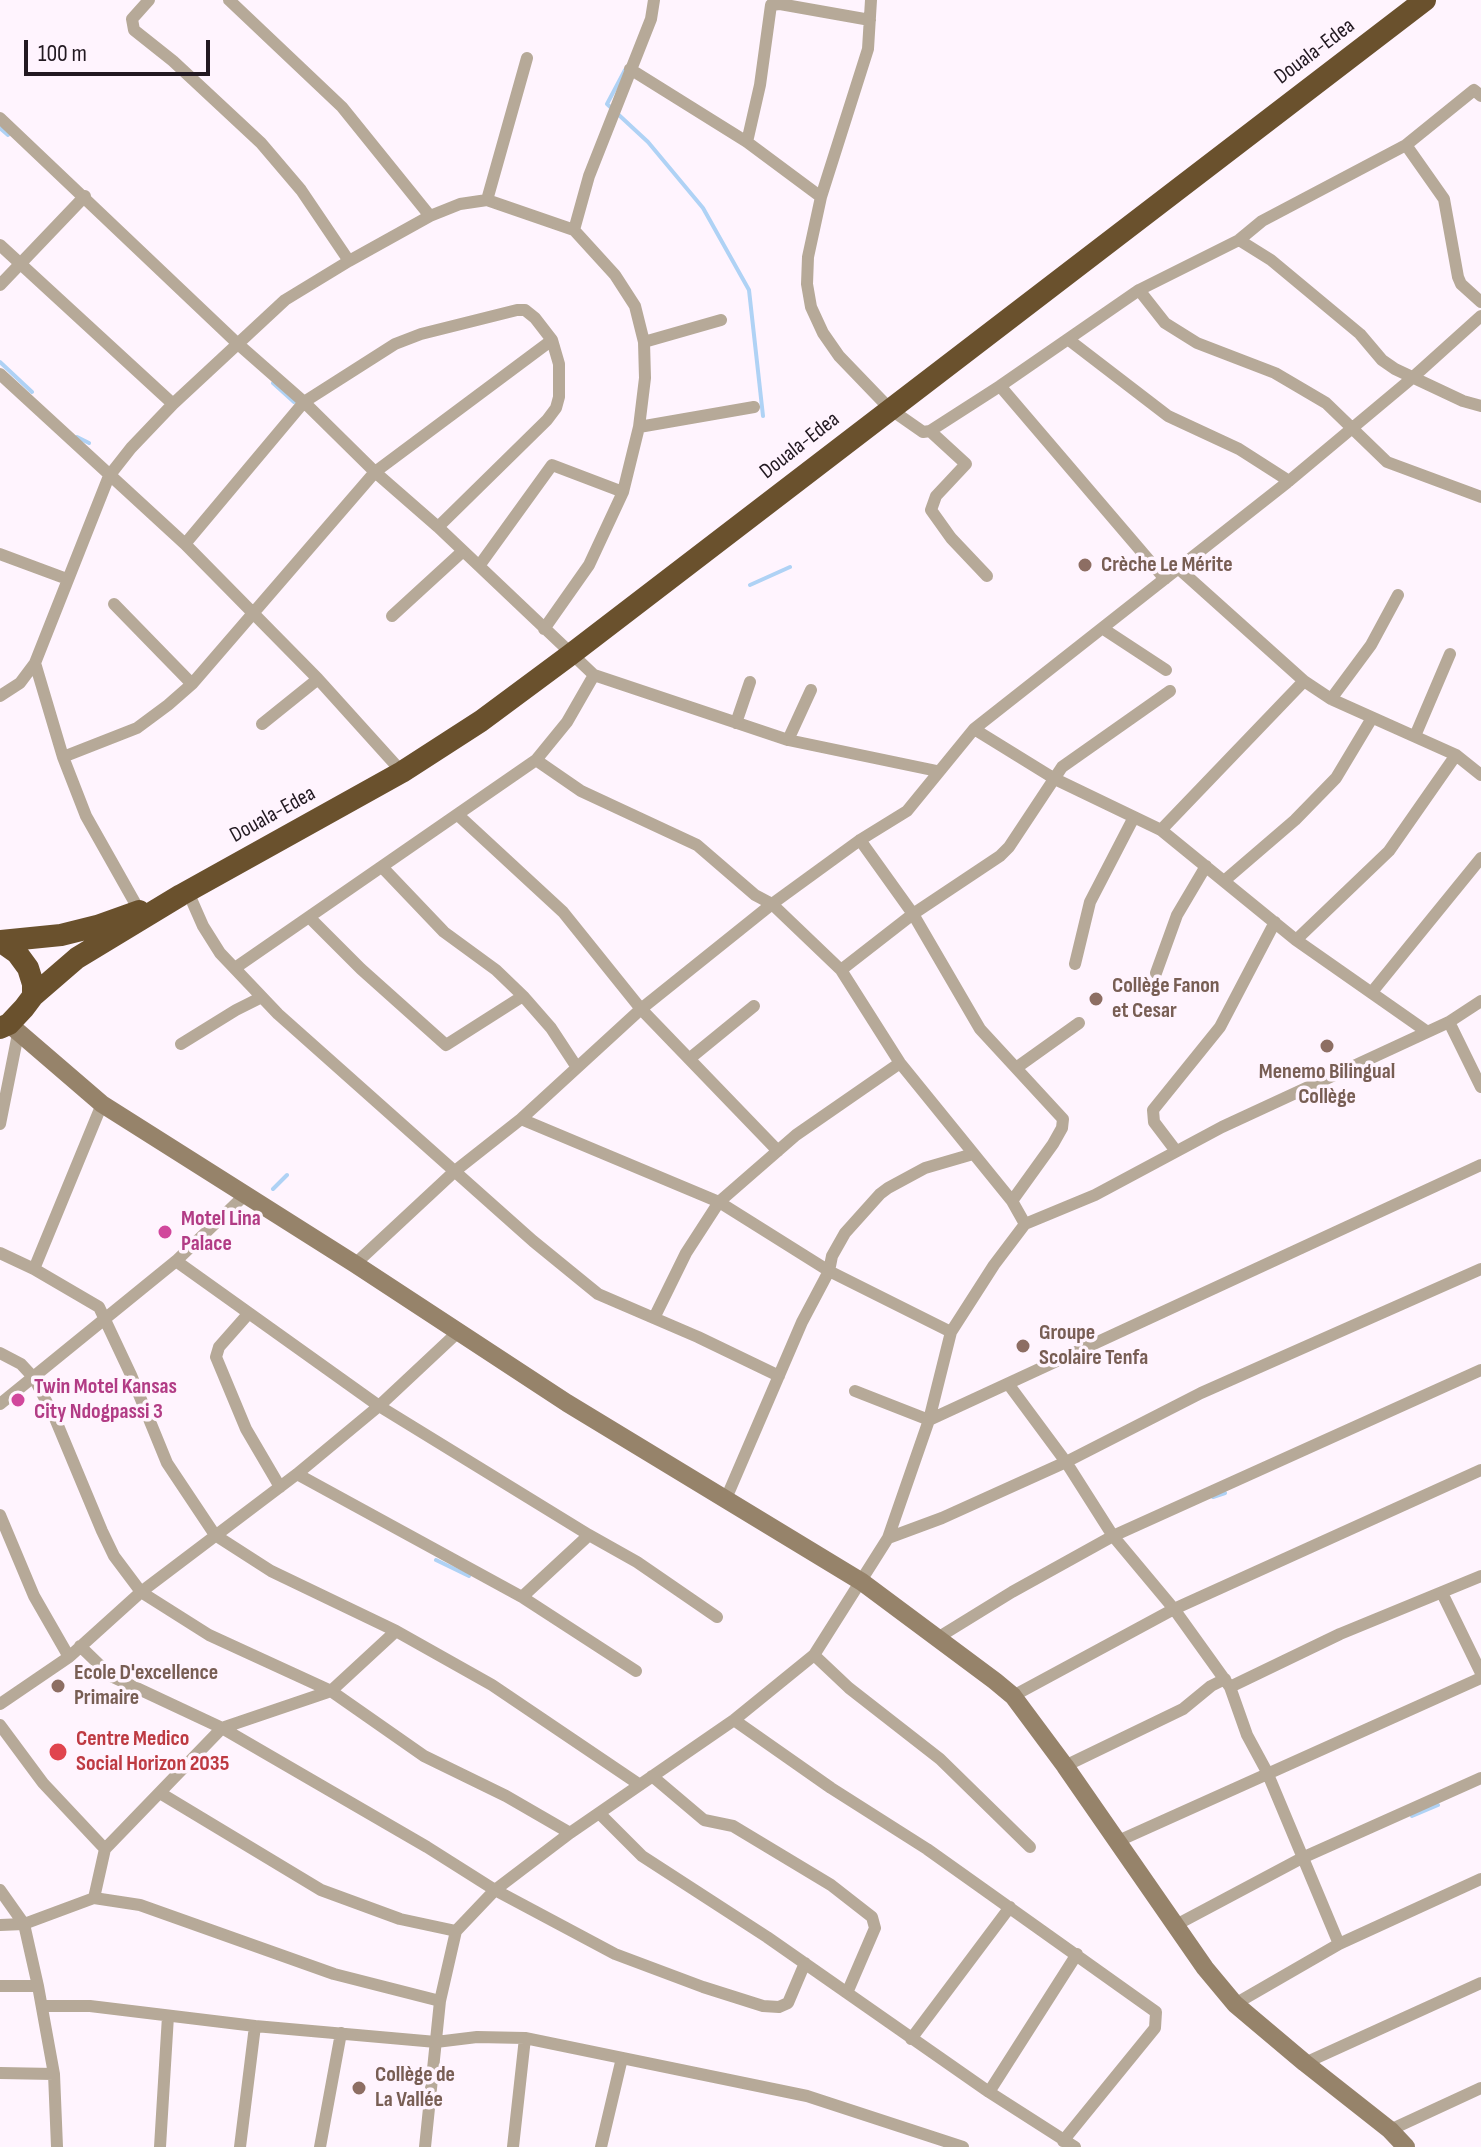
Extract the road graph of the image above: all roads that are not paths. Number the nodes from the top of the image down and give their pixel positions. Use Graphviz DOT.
graph roads {
  1 [pos="149,0"];
  2 [pos="229,0"];
  3 [pos="654,0"];
  4 [pos="871,0"];
  5 [pos="1425,0"];
  6 [pos="870,20"];
  7 [pos="527,58"];
  8 [pos="630,69"];
  9 [pos="1481,96"];
  10 [pos="0,118"];
  11 [pos="747,142"];
  12 [pos="1406,145"];
  13 [pos="85,196"];
  14 [pos="821,197"];
  15 [pos="487,200"];
  16 [pos="430,216"];
  17 [pos="574,230"];
  18 [pos="1239,240"];
  19 [pos="0,245"];
  20 [pos="349,261"];
  21 [pos="20,264"];
  22 [pos="0,285"];
  23 [pos="1139,290"];
  24 [pos="1481,302"];
  25 [pos="1481,316"];
  26 [pos="721,320"];
  27 [pos="552,340"];
  28 [pos="1069,340"];
  29 [pos="644,342"];
  30 [pos="238,344"];
  31 [pos="0,374"];
  32 [pos="1411,379"];
  33 [pos="1000,386"];
  34 [pos="304,402"];
  35 [pos="173,404"];
  36 [pos="1481,406"];
  37 [pos="754,407"];
  38 [pos="890,409"];
  39 [pos="1353,426"];
  40 [pos="639,427"];
  41 [pos="930,431"];
  42 [pos="375,472"];
  43 [pos="109,476"];
  44 [pos="1289,481"];
  45 [pos="623,492"];
  46 [pos="1481,497"];
  47 [pos="438,527"];
  48 [pos="185,544"];
  49 [pos="463,551"];
  50 [pos="0,554"];
  51 [pos="479,566"];
  52 [pos="1178,568"];
  53 [pos="987,576"];
  54 [pos="67,579"];
  55 [pos="1165,579"];
  56 [pos="1398,595"];
  57 [pos="114,604"];
  58 [pos="252,611"];
  59 [pos="392,616"];
  60 [pos="1102,628"];
  61 [pos="544,629"];
  62 [pos="1450,654"];
  63 [pos="570,655"];
  64 [pos="35,663"];
  65 [pos="1166,670"];
  66 [pos="594,675"];
  67 [pos="318,679"];
  68 [pos="1304,681"];
  69 [pos="750,682"];
  70 [pos="192,684"];
  71 [pos="811,690"];
  72 [pos="1170,691"];
  73 [pos="0,696"];
  74 [pos="1331,699"];
  75 [pos="1372,718"];
  76 [pos="736,723"];
  77 [pos="262,724"];
  78 [pos="974,729"];
  79 [pos="1415,736"];
  80 [pos="788,740"];
  81 [pos="1456,755"];
  82 [pos="63,757"];
  83 [pos="536,760"];
  84 [pos="937,771"];
  85 [pos="402,772"];
  86 [pos="1481,775"];
  87 [pos="1055,779"];
  88 [pos="458,815"];
  89 [pos="1134,817"];
  90 [pos="1161,830"];
  91 [pos="860,840"];
  92 [pos="1481,858"];
  93 [pos="1206,866"];
  94 [pos="382,867"];
  95 [pos="1224,881"];
  96 [pos="185,894"];
  97 [pos="772,904"];
  98 [pos="139,910"];
  99 [pos="913,914"];
  100 [pos="309,917"];
  101 [pos="1275,922"];
  102 [pos="1296,940"];
  103 [pos="0,941"];
  104 [pos="1075,964"];
  105 [pos="235,968"];
  106 [pos="841,970"];
  107 [pos="1156,973"];
  108 [pos="1372,992"];
  109 [pos="33,996"];
  110 [pos="523,996"];
  111 [pos="262,997"];
  112 [pos="1481,1001"];
  113 [pos="754,1006"];
  114 [pos="641,1009"];
  115 [pos="1449,1022"];
  116 [pos="1079,1023"];
  117 [pos="9,1028"];
  118 [pos="1426,1031"];
  119 [pos="181,1044"];
  120 [pos="689,1059"];
  121 [pos="900,1063"];
  122 [pos="576,1066"];
  123 [pos="1016,1068"];
  124 [pos="1481,1087"];
  125 [pos="102,1104"];
  126 [pos="521,1119"];
  127 [pos="0,1124"];
  128 [pos="778,1151"];
  129 [pos="1176,1151"];
  130 [pos="973,1154"];
  131 [pos="1481,1165"];
  132 [pos="455,1171"];
  133 [pos="246,1194"];
  134 [pos="1012,1201"];
  135 [pos="719,1202"];
  136 [pos="1025,1224"];
  137 [pos="0,1253"];
  138 [pos="176,1261"];
  139 [pos="355,1264"];
  140 [pos="34,1269"];
  141 [pos="1481,1269"];
  142 [pos="829,1271"];
  143 [pos="249,1313"];
  144 [pos="654,1318"];
  145 [pos="106,1319"];
  146 [pos="951,1332"];
  147 [pos="457,1333"];
  148 [pos="0,1353"];
  149 [pos="1481,1370"];
  150 [pos="779,1376"];
  151 [pos="34,1378"];
  152 [pos="1009,1385"];
  153 [pos="855,1391"];
  154 [pos="0,1404"];
  155 [pos="379,1406"];
  156 [pos="929,1420"];
  157 [pos="1066,1462"];
  158 [pos="1481,1470"];
  159 [pos="297,1474"];
  160 [pos="280,1487"];
  161 [pos="725,1501"];
  162 [pos="0,1515"];
  163 [pos="215,1535"];
  164 [pos="589,1535"];
  165 [pos="1113,1536"];
  166 [pos="888,1538"];
  167 [pos="1481,1576"];
  168 [pos="862,1582"];
  169 [pos="141,1592"];
  170 [pos="1442,1593"];
  171 [pos="522,1597"];
  172 [pos="1174,1609"];
  173 [pos="717,1617"];
  174 [pos="396,1631"];
  175 [pos="939,1637"];
  176 [pos="80,1646"];
  177 [pos="814,1655"];
  178 [pos="69,1657"];
  179 [pos="636,1671"];
  180 [pos="1481,1675"];
  181 [pos="1227,1683"];
  182 [pos="331,1691"];
  183 [pos="1013,1696"];
  184 [pos="0,1704"];
  185 [pos="734,1720"];
  186 [pos="0,1725"];
  187 [pos="222,1728"];
  188 [pos="1065,1766"];
  189 [pos="1267,1772"];
  190 [pos="652,1776"];
  191 [pos="1481,1778"];
  192 [pos="640,1785"];
  193 [pos="160,1793"];
  194 [pos="600,1814"];
  195 [pos="570,1833"];
  196 [pos="1116,1842"];
  197 [pos="1030,1847"];
  198 [pos="105,1849"];
  199 [pos="1302,1858"];
  200 [pos="1481,1879"];
  201 [pos="0,1890"];
  202 [pos="495,1890"];
  203 [pos="94,1898"];
  204 [pos="1010,1907"];
  205 [pos="24,1924"];
  206 [pos="0,1925"];
  207 [pos="1176,1925"];
  208 [pos="456,1931"];
  209 [pos="1339,1944"];
  210 [pos="1077,1954"];
  211 [pos="805,1963"];
  212 [pos="1481,1983"];
  213 [pos="0,1986"];
  214 [pos="38,1986"];
  215 [pos="847,1993"];
  216 [pos="440,2001"];
  217 [pos="1235,2004"];
  218 [pos="42,2006"];
  219 [pos="168,2016"];
  220 [pos="255,2026"];
  221 [pos="341,2033"];
  222 [pos="525,2038"];
  223 [pos="911,2039"];
  224 [pos="436,2042"];
  225 [pos="622,2058"];
  226 [pos="1305,2063"];
  227 [pos="0,2073"];
  228 [pos="54,2074"];
  229 [pos="1481,2088"];
  230 [pos="989,2092"];
  231 [pos="1390,2130"];
  232 [pos="928,2141"];
  233 [pos="1069,2144"];
  234 [pos="57,2147"];
  235 [pos="160,2147"];
  236 [pos="240,2147"];
  237 [pos="320,2147"];
  238 [pos="425,2147"];
  239 [pos="513,2147"];
  240 [pos="601,2147"];
  241 [pos="963,2147"];
  242 [pos="1406,2147"];
  1 -- 20 [label="street"];
  2 -- 16 [label="street"];
  3 -- 8 [label="street"];
  4 -- 6 [label="street"];
  5 -- 38 [label="highway, Douala-Edea"];
  6 -- 11 [label="street"];
  6 -- 14 [label="street"];
  7 -- 15 [label="street"];
  8 -- 11 [label="street"];
  8 -- 17 [label="street"];
  9 -- 12 [label="street"];
  10 -- 13 [label="street"];
  11 -- 14 [label="street"];
  12 -- 18 [label="street"];
  12 -- 24 [label="street"];
  13 -- 21 [label="street"];
  13 -- 30 [label="street"];
  14 -- 38 [label="street"];
  15 -- 16 [label="street"];
  15 -- 17 [label="street"];
  16 -- 20 [label="street"];
  17 -- 29 [label="street"];
  18 -- 23 [label="street"];
  18 -- 32 [label="street"];
  19 -- 21 [label="street"];
  20 -- 30 [label="street"];
  21 -- 22 [label="street"];
  21 -- 35 [label="street"];
  23 -- 28 [label="street"];
  23 -- 39 [label="street"];
  25 -- 32 [label="street"];
  26 -- 29 [label="street"];
  27 -- 34 [label="street"];
  27 -- 42 [label="street"];
  27 -- 47 [label="street"];
  28 -- 33 [label="street"];
  28 -- 44 [label="street"];
  29 -- 40 [label="street"];
  30 -- 34 [label="street"];
  30 -- 35 [label="street"];
  31 -- 43 [label="street"];
  32 -- 36 [label="street"];
  32 -- 39 [label="street"];
  33 -- 41 [label="street"];
  33 -- 55 [label="street"];
  34 -- 42 [label="street"];
  34 -- 48 [label="street"];
  35 -- 43 [label="street"];
  37 -- 40 [label="street"];
  38 -- 41 [label="street"];
  38 -- 63 [label="highway, Douala-Edea"];
  39 -- 44 [label="street"];
  39 -- 46 [label="street"];
  40 -- 45 [label="street"];
  41 -- 53 [label="street"];
  42 -- 47 [label="street"];
  42 -- 58 [label="street"];
  43 -- 48 [label="street"];
  43 -- 54 [label="street"];
  44 -- 52 [label="street"];
  45 -- 51 [label="street"];
  45 -- 61 [label="street"];
  47 -- 49 [label="street"];
  48 -- 58 [label="street"];
  49 -- 51 [label="street"];
  49 -- 59 [label="street"];
  50 -- 54 [label="street"];
  51 -- 61 [label="street"];
  52 -- 55 [label="street"];
  52 -- 68 [label="street"];
  54 -- 64 [label="street"];
  55 -- 60 [label="street"];
  56 -- 74 [label="street"];
  57 -- 70 [label="street"];
  58 -- 67 [label="street"];
  58 -- 70 [label="street"];
  60 -- 65 [label="street"];
  60 -- 78 [label="street"];
  61 -- 63 [label="street"];
  62 -- 79 [label="street"];
  63 -- 66 [label="street"];
  63 -- 85 [label="highway, Douala-Edea"];
  64 -- 73 [label="street"];
  64 -- 82 [label="street"];
  66 -- 76 [label="street"];
  66 -- 83 [label="street"];
  67 -- 77 [label="street"];
  67 -- 85 [label="street"];
  68 -- 74 [label="street"];
  68 -- 90 [label="street"];
  69 -- 76 [label="street"];
  70 -- 82 [label="street"];
  71 -- 80 [label="street"];
  72 -- 87 [label="street"];
  74 -- 75 [label="street"];
  75 -- 79 [label="street"];
  75 -- 95 [label="street"];
  76 -- 80 [label="street"];
  78 -- 84 [label="street"];
  78 -- 87 [label="street"];
  79 -- 81 [label="street"];
  80 -- 84 [label="street"];
  81 -- 86 [label="street"];
  81 -- 102 [label="street"];
  82 -- 98 [label="street"];
  83 -- 88 [label="street"];
  83 -- 97 [label="street"];
  84 -- 91 [label="street"];
  85 -- 96 [label="highway, Douala-Edea"];
  87 -- 89 [label="street"];
  87 -- 99 [label="street"];
  88 -- 94 [label="street"];
  88 -- 114 [label="street"];
  89 -- 90 [label="street"];
  89 -- 104 [label="street"];
  90 -- 93 [label="street"];
  91 -- 97 [label="street"];
  91 -- 99 [label="street"];
  92 -- 108 [label="street"];
  93 -- 95 [label="street"];
  93 -- 107 [label="street"];
  94 -- 100 [label="street"];
  94 -- 110 [label="street"];
  95 -- 101 [label="street"];
  96 -- 98 [label="highway"];
  96 -- 105 [label="street"];
  96 -- 109 [label="highway"];
  97 -- 106 [label="street"];
  97 -- 114 [label="street"];
  98 -- 103 [label="highway"];
  99 -- 106 [label="street"];
  99 -- 123 [label="street"];
  100 -- 105 [label="street"];
  100 -- 110 [label="street"];
  101 -- 102 [label="street"];
  101 -- 129 [label="street"];
  102 -- 108 [label="street"];
  103 -- 109 [label="highway"];
  105 -- 111 [label="street"];
  106 -- 121 [label="street"];
  108 -- 118 [label="street"];
  109 -- 117 [label="highway"];
  110 -- 122 [label="street"];
  111 -- 119 [label="street"];
  111 -- 132 [label="street"];
  112 -- 115 [label="street"];
  113 -- 120 [label="street"];
  114 -- 120 [label="street"];
  114 -- 122 [label="street"];
  115 -- 118 [label="street"];
  115 -- 124 [label="street"];
  116 -- 123 [label="street"];
  117 -- 125 [label="main road"];
  117 -- 127 [label="street"];
  118 -- 129 [label="street"];
  120 -- 128 [label="street"];
  121 -- 128 [label="street"];
  121 -- 130 [label="street"];
  122 -- 126 [label="street"];
  123 -- 134 [label="street"];
  125 -- 133 [label="main road"];
  125 -- 140 [label="street"];
  126 -- 132 [label="street"];
  126 -- 135 [label="street"];
  128 -- 135 [label="street"];
  129 -- 136 [label="street"];
  130 -- 134 [label="street"];
  130 -- 142 [label="street"];
  131 -- 152 [label="street"];
  132 -- 139 [label="street"];
  132 -- 144 [label="street"];
  133 -- 138 [label="street"];
  133 -- 139 [label="main road"];
  134 -- 136 [label="street"];
  135 -- 142 [label="street"];
  135 -- 144 [label="street"];
  136 -- 146 [label="street"];
  137 -- 140 [label="street"];
  138 -- 143 [label="street"];
  138 -- 145 [label="street"];
  139 -- 147 [label="main road"];
  140 -- 145 [label="street"];
  141 -- 157 [label="street"];
  142 -- 146 [label="street"];
  142 -- 150 [label="street"];
  143 -- 155 [label="street"];
  143 -- 160 [label="street"];
  144 -- 150 [label="street"];
  145 -- 151 [label="street"];
  145 -- 163 [label="street"];
  146 -- 156 [label="street"];
  147 -- 155 [label="street"];
  147 -- 161 [label="main road"];
  148 -- 151 [label="street"];
  149 -- 165 [label="street"];
  150 -- 161 [label="street"];
  151 -- 154 [label="street"];
  151 -- 169 [label="street"];
  152 -- 156 [label="street"];
  152 -- 157 [label="street"];
  153 -- 156 [label="street"];
  155 -- 159 [label="street"];
  155 -- 164 [label="street"];
  156 -- 166 [label="street"];
  157 -- 165 [label="street"];
  157 -- 166 [label="street"];
  158 -- 172 [label="street"];
  159 -- 160 [label="street"];
  159 -- 171 [label="street"];
  160 -- 163 [label="street"];
  161 -- 168 [label="main road"];
  162 -- 178 [label="street"];
  163 -- 169 [label="street"];
  163 -- 174 [label="street"];
  164 -- 171 [label="street"];
  164 -- 173 [label="street"];
  165 -- 172 [label="street"];
  165 -- 175 [label="street"];
  166 -- 168 [label="street"];
  167 -- 170 [label="street"];
  168 -- 175 [label="main road"];
  168 -- 177 [label="street"];
  169 -- 176 [label="street"];
  169 -- 182 [label="street"];
  170 -- 180 [label="street"];
  170 -- 181 [label="street"];
  171 -- 179 [label="street"];
  172 -- 181 [label="street"];
  172 -- 183 [label="street"];
  174 -- 182 [label="street"];
  174 -- 192 [label="street"];
  175 -- 183 [label="main road"];
  176 -- 178 [label="street"];
  176 -- 187 [label="street"];
  177 -- 185 [label="street"];
  177 -- 197 [label="street"];
  178 -- 184 [label="street"];
  180 -- 189 [label="street"];
  181 -- 188 [label="street"];
  181 -- 189 [label="street"];
  182 -- 187 [label="street"];
  182 -- 195 [label="street"];
  183 -- 188 [label="main road"];
  185 -- 190 [label="street"];
  185 -- 204 [label="street"];
  186 -- 198 [label="street"];
  187 -- 193 [label="street"];
  187 -- 202 [label="street"];
  188 -- 196 [label="main road"];
  189 -- 196 [label="street"];
  189 -- 199 [label="street"];
  190 -- 192 [label="street"];
  190 -- 215 [label="street"];
  191 -- 199 [label="street"];
  192 -- 194 [label="street"];
  193 -- 198 [label="street"];
  193 -- 208 [label="street"];
  194 -- 195 [label="street"];
  194 -- 211 [label="street"];
  195 -- 202 [label="street"];
  196 -- 207 [label="main road"];
  198 -- 203 [label="street"];
  199 -- 207 [label="street"];
  199 -- 209 [label="street"];
  200 -- 209 [label="street"];
  201 -- 205 [label="street"];
  202 -- 208 [label="street"];
  202 -- 211 [label="street"];
  203 -- 205 [label="street"];
  203 -- 216 [label="street"];
  204 -- 210 [label="street"];
  204 -- 223 [label="street"];
  205 -- 206 [label="street"];
  205 -- 214 [label="street"];
  207 -- 217 [label="main road"];
  208 -- 216 [label="street"];
  209 -- 217 [label="street"];
  210 -- 230 [label="street"];
  210 -- 233 [label="street"];
  211 -- 215 [label="street"];
  212 -- 226 [label="street"];
  213 -- 214 [label="street"];
  214 -- 218 [label="street"];
  215 -- 223 [label="street"];
  216 -- 224 [label="street"];
  217 -- 226 [label="main road"];
  218 -- 219 [label="street"];
  218 -- 228 [label="street"];
  219 -- 220 [label="street"];
  219 -- 235 [label="street"];
  220 -- 221 [label="street"];
  220 -- 236 [label="street"];
  221 -- 224 [label="street"];
  221 -- 237 [label="street"];
  222 -- 224 [label="street"];
  222 -- 225 [label="street"];
  222 -- 239 [label="street"];
  223 -- 230 [label="street"];
  224 -- 238 [label="street"];
  225 -- 232 [label="street"];
  225 -- 240 [label="street"];
  226 -- 231 [label="main road"];
  227 -- 228 [label="street"];
  228 -- 234 [label="street"];
  229 -- 231 [label="street"];
  230 -- 233 [label="street"];
  231 -- 242 [label="main road"];
  232 -- 241 [label="street"];
}
